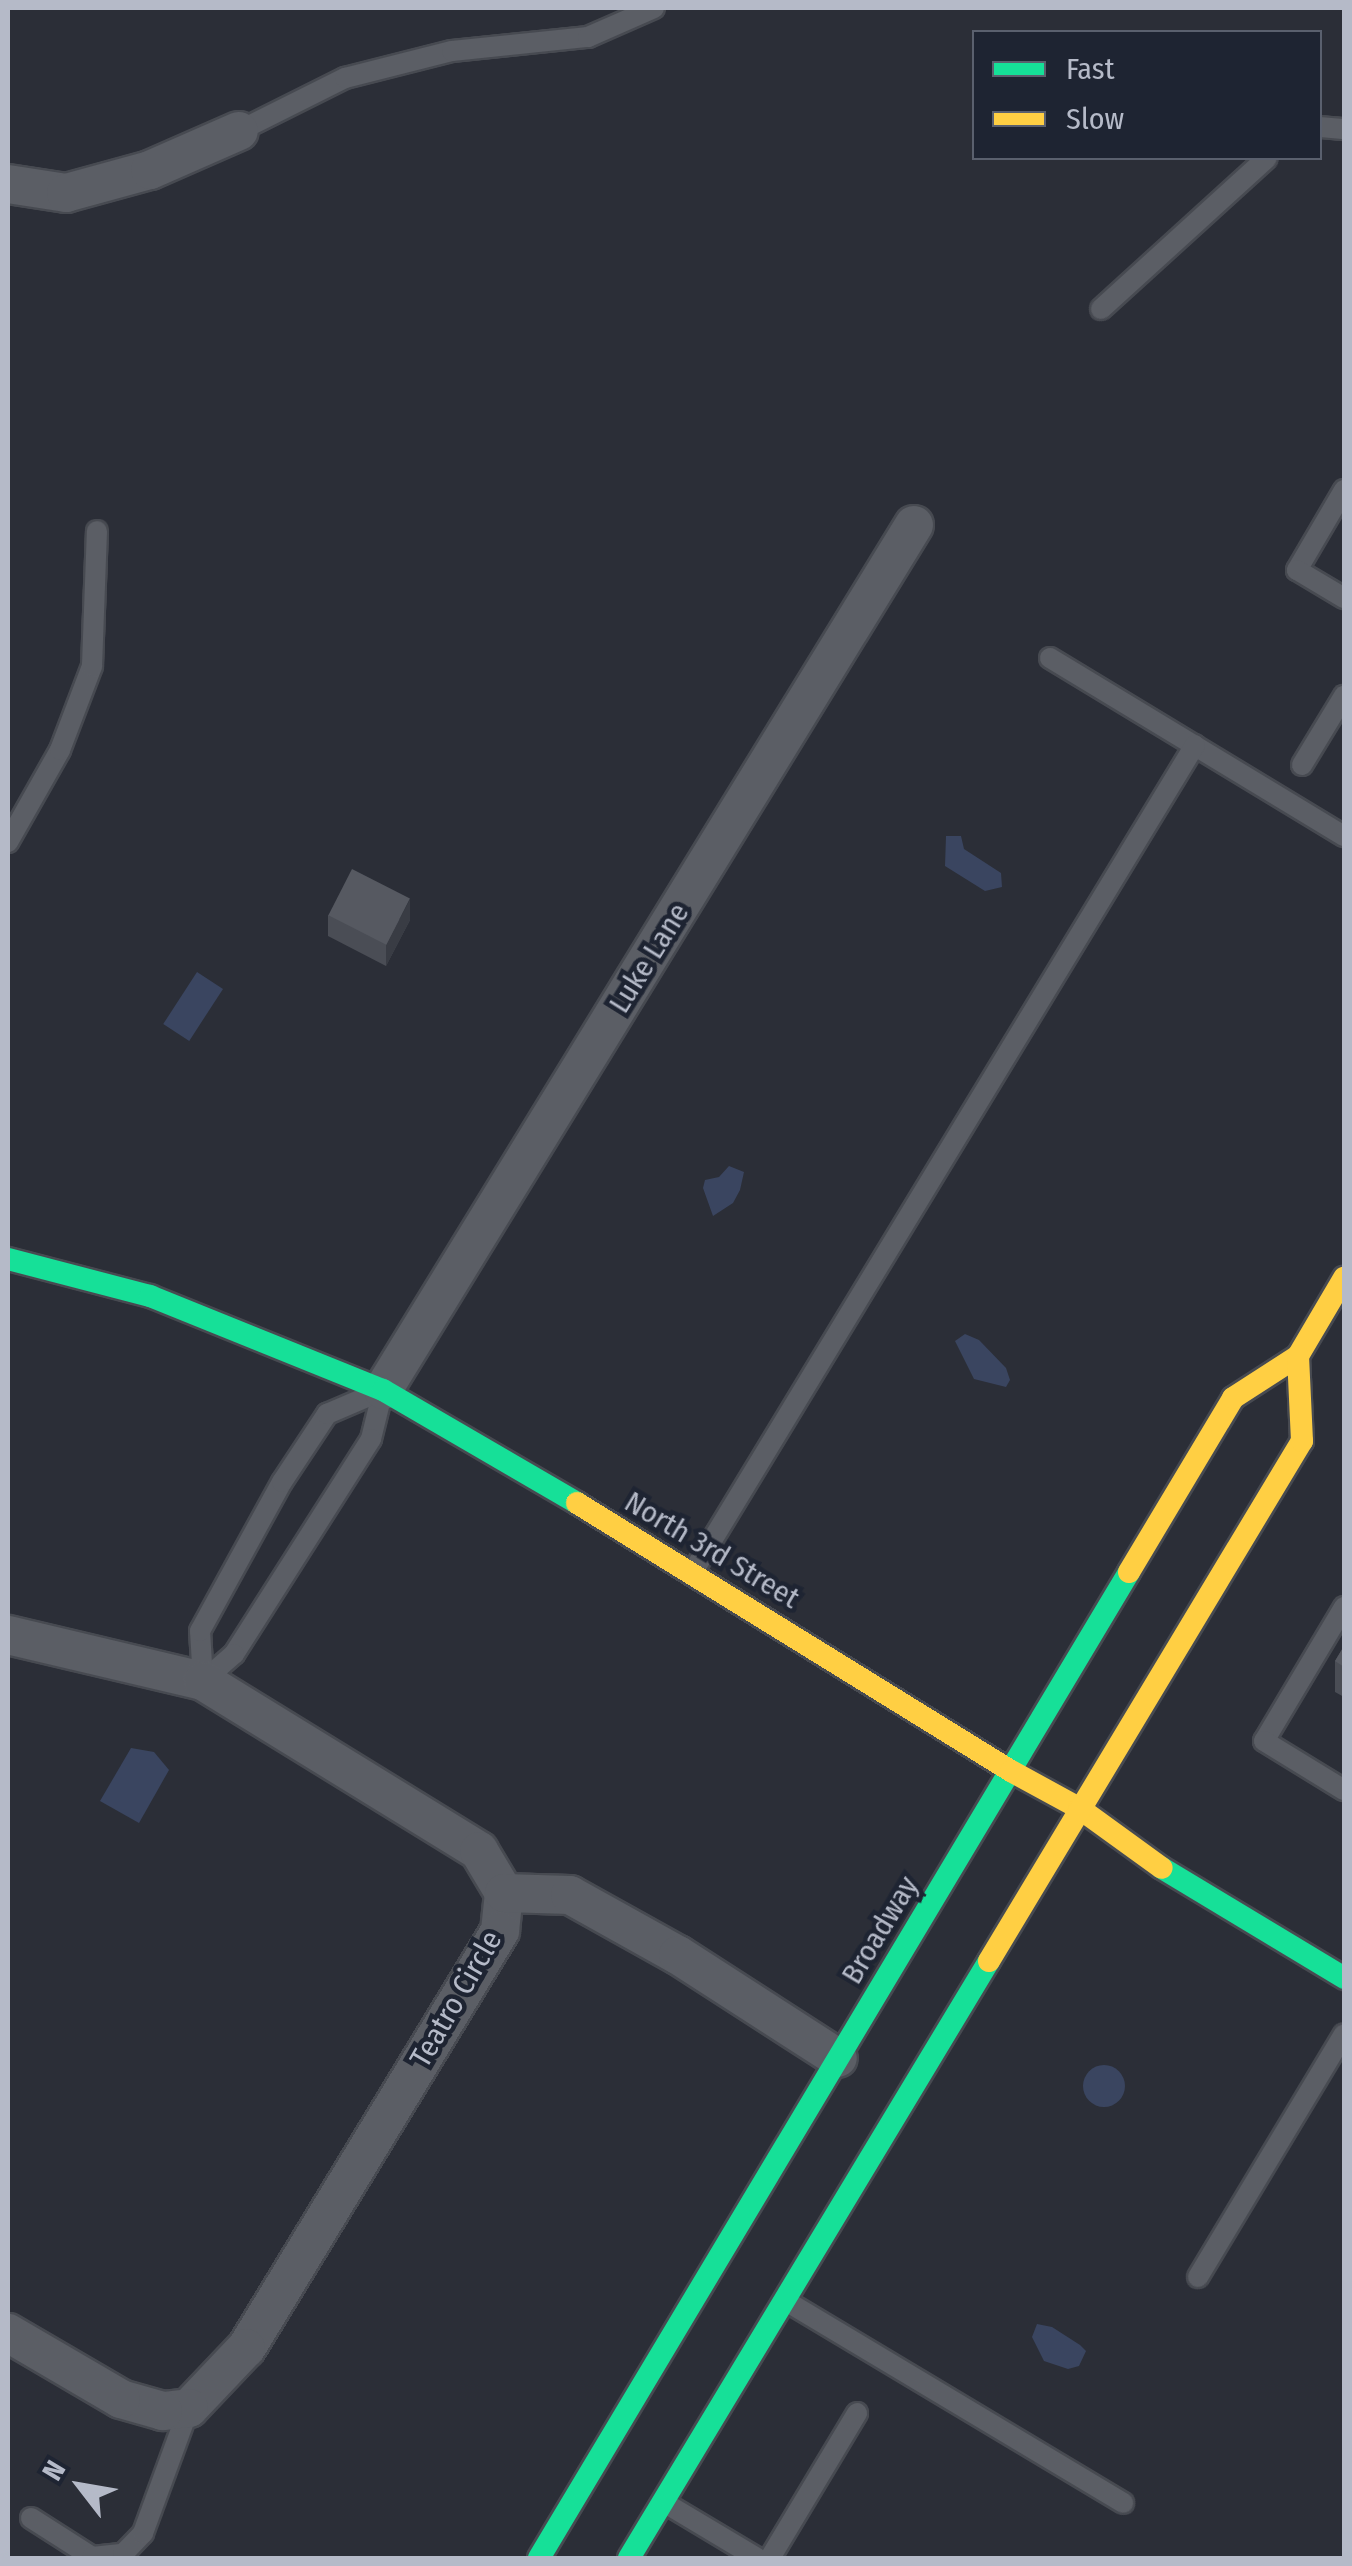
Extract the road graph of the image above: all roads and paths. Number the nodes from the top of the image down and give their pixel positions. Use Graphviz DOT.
graph roads {
  1 [pos="654,8"];
  2 [pos="240,130"];
  3 [pos="1265,160"];
  4 [pos="8,184"];
  5 [pos="1101,308"];
  6 [pos="1344,490"];
  7 [pos="914,525"];
  8 [pos="96,532"];
  9 [pos="1344,598"];
  10 [pos="1050,658"];
  11 [pos="1344,696"];
  12 [pos="1194,745"];
  13 [pos="1302,765"];
  14 [pos="1344,836"];
  15 [pos="8,842"];
  16 [pos="8,1259"];
  17 [pos="1344,1278"];
  18 [pos="1298,1356"];
  19 [pos="383,1390"];
  20 [pos="693,1571"];
  21 [pos="1344,1606"];
  22 [pos="8,1635"];
  23 [pos="203,1681"];
  24 [pos="1011,1771"];
  25 [pos="1344,1790"];
  26 [pos="1079,1808"];
  27 [pos="504,1894"];
  28 [pos="1344,1978"];
  29 [pos="1344,2034"];
  30 [pos="838,2058"];
  31 [pos="1198,2277"];
  32 [pos="784,2300"];
  33 [pos="8,2332"];
  34 [pos="189,2408"];
  35 [pos="857,2413"];
  36 [pos="663,2502"];
  37 [pos="1123,2503"];
  38 [pos="31,2518"];
  39 [pos="110,2557"];
  40 [pos="539,2558"];
  41 [pos="629,2558"];
  42 [pos="757,2558"];
  43 [pos="770,2558"];
  1 -- 2 [label="lane"];
  2 -- 4 [label="street"];
  3 -- 5 [label="lane"];
  6 -- 9 [label="lane"];
  7 -- 19 [label="street, Luke Lane"];
  8 -- 15 [label="lane"];
  10 -- 12 [label="lane"];
  11 -- 13 [label="lane"];
  12 -- 14 [label="lane"];
  12 -- 20 [label="lane"];
  16 -- 19 [label="main road, North 3rd Street"];
  17 -- 18 [label="main road, Broadway"];
  18 -- 24 [label="main road, Broadway"];
  18 -- 26 [label="main road"];
  19 -- 20 [label="main road, North 3rd Street"];
  19 -- 23 [label="lane"];
  19 -- 23 [label="lane"];
  20 -- 24 [label="main road, North 3rd Street"];
  21 -- 25 [label="lane"];
  22 -- 23 [label="street, Teatro Circle"];
  23 -- 27 [label="street, Teatro Circle"];
  24 -- 26 [label="main road, North 3rd Street"];
  24 -- 30 [label="main road, Broadway"];
  26 -- 28 [label="main road, North 3rd Street"];
  26 -- 32 [label="main road"];
  27 -- 30 [label="street"];
  27 -- 34 [label="street, Teatro Circle"];
  29 -- 31 [label="lane"];
  30 -- 40 [label="main road, Broadway"];
  32 -- 36 [label="main road"];
  32 -- 37 [label="lane"];
  33 -- 34 [label="street"];
  34 -- 39 [label="lane"];
  35 -- 43 [label="lane"];
  36 -- 41 [label="main road"];
  36 -- 42 [label="lane"];
  38 -- 39 [label="lane"];
}
